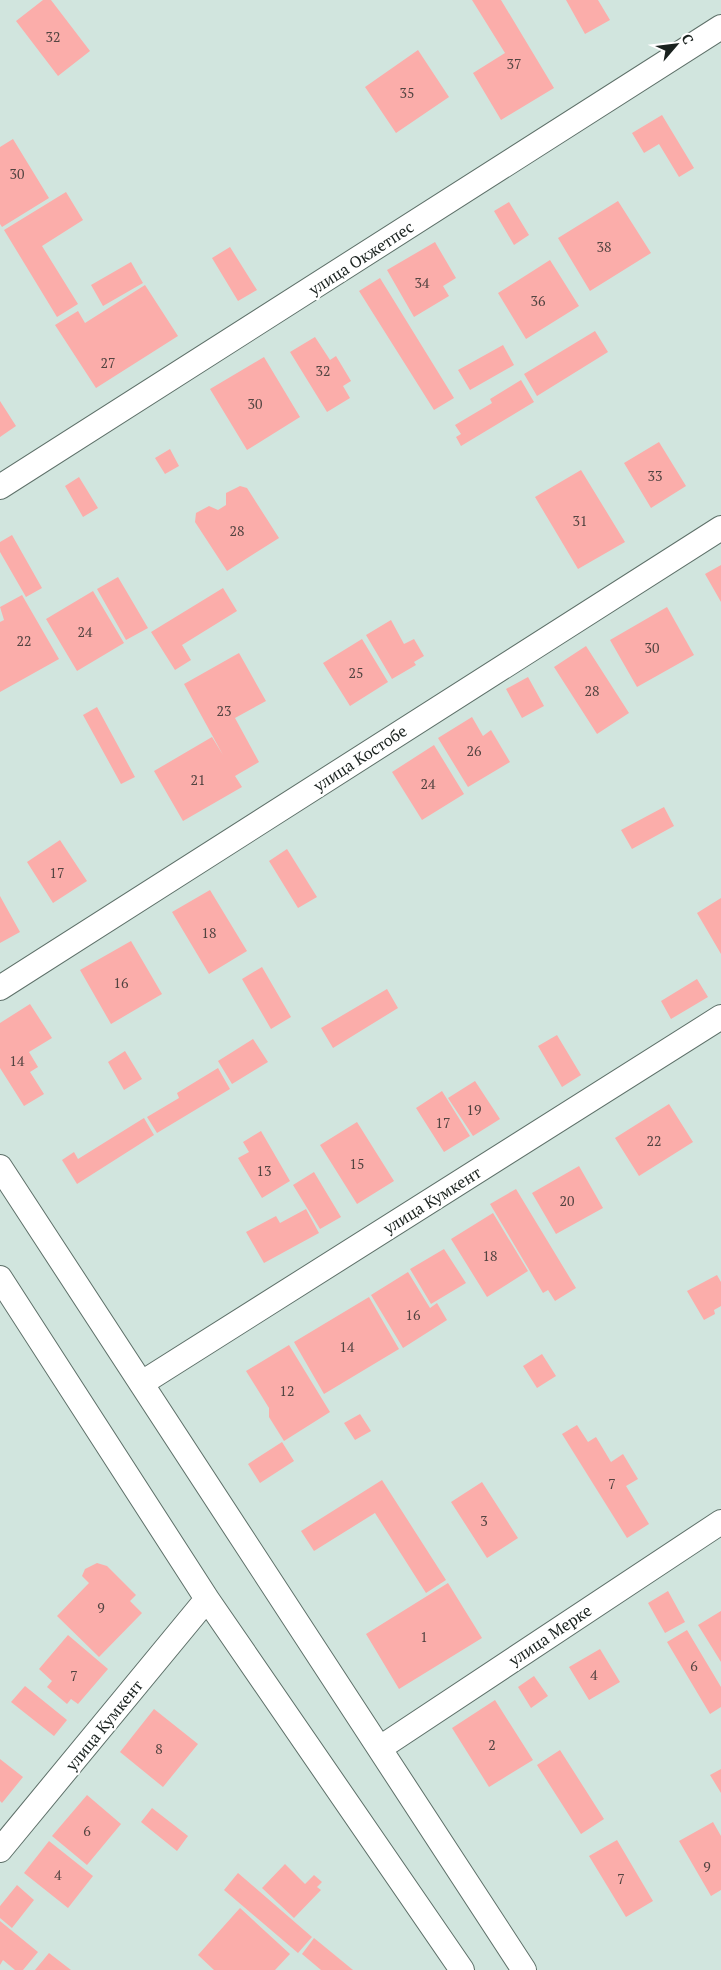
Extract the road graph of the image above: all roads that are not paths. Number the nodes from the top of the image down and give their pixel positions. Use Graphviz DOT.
graph roads {
  1 [pos="721,27"];
  2 [pos="0,488"];
  3 [pos="721,528"];
  4 [pos="0,988"];
  5 [pos="721,1017"];
  6 [pos="0,1167"];
  7 [pos="0,1278"];
  8 [pos="142,1383"];
  9 [pos="721,1522"];
  10 [pos="207,1599"];
  11 [pos="380,1748"];
  12 [pos="0,1850"];
  13 [pos="460,1969"];
  14 [pos="524,1970"];
  1 -- 2 [label="street, улица Окжетпес"];
  3 -- 4 [label="street, улица Костобе"];
  5 -- 8 [label="street, улица Кумкент"];
  6 -- 8 [label="street"];
  7 -- 10 [label="street"];
  8 -- 11 [label="street"];
  9 -- 11 [label="street, улица Мерке"];
  10 -- 12 [label="street, улица Кумкент"];
  10 -- 13 [label="street"];
  11 -- 14 [label="street"];
}
